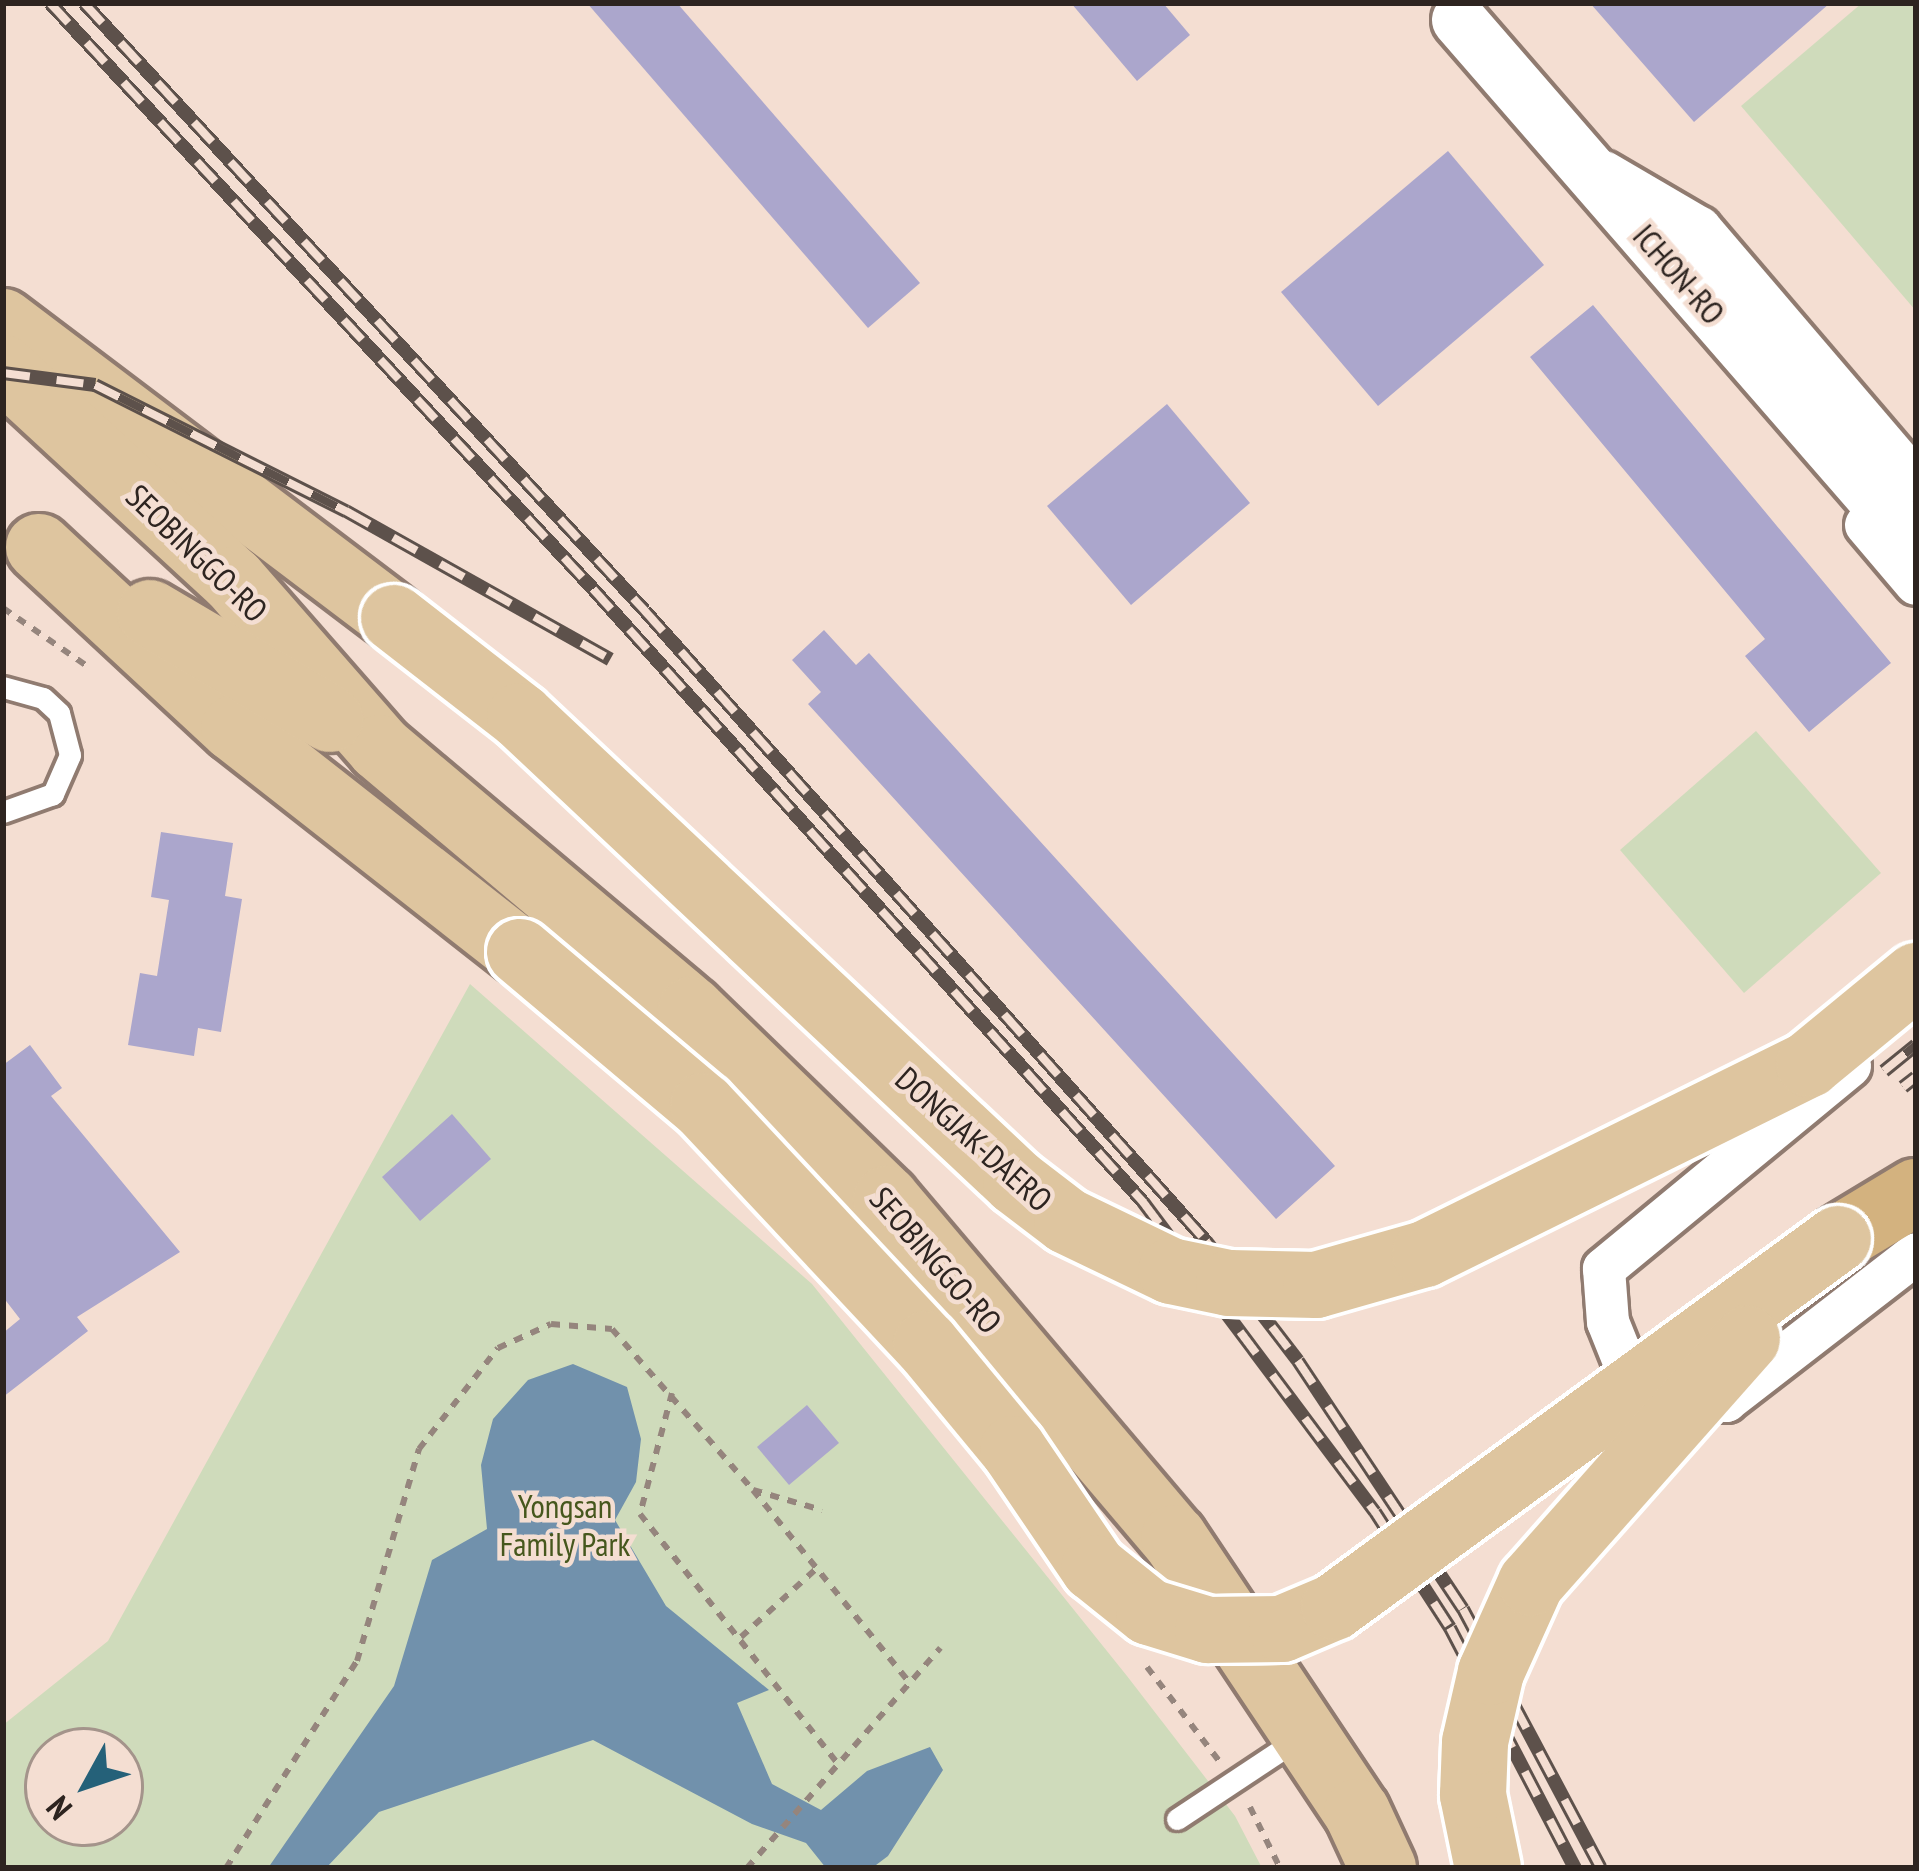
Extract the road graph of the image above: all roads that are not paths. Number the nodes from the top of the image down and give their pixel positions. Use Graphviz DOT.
graph roads {
  1 [pos="1468,12"];
  2 [pos="1576,157"];
  3 [pos="3,322"];
  4 [pos="3,368"];
  5 [pos="1916,481"];
  6 [pos="21,534"];
  7 [pos="1916,546"];
  8 [pos="1916,584"];
  9 [pos="3,687"];
  10 [pos="380,748"];
  11 [pos="3,812"];
  12 [pos="1916,976"];
  13 [pos="1916,1012"];
  14 [pos="1916,1172"];
  15 [pos="1916,1192"];
  16 [pos="1838,1239"];
  17 [pos="1916,1254"];
  18 [pos="1304,1735"];
  19 [pos="1177,1819"];
  20 [pos="1383,1868"];
  21 [pos="1488,1868"];
  1 -- 2 [label="street, ICHON-RO"];
  2 -- 5 [label="street"];
  2 -- 7 [label="street, ICHON-RO"];
  2 -- 8 [label="street"];
  3 -- 12 [label="main road, DONGJAK-DAERO, bridge"];
  4 -- 10 [label="main road, SEOBINGGO-RO"];
  6 -- 10 [label="main road, SEOBINGGO-RO"];
  6 -- 16 [label="main road, bridge"];
  9 -- 11 [label="lane"];
  10 -- 18 [label="main road, SEOBINGGO-RO"];
  13 -- 17 [label="street"];
  14 -- 16 [label="main road"];
  15 -- 16 [label="highway"];
  16 -- 21 [label="main road, bridge"];
  18 -- 19 [label="lane"];
  18 -- 20 [label="main road, SEOBINGGO-RO"];
}
